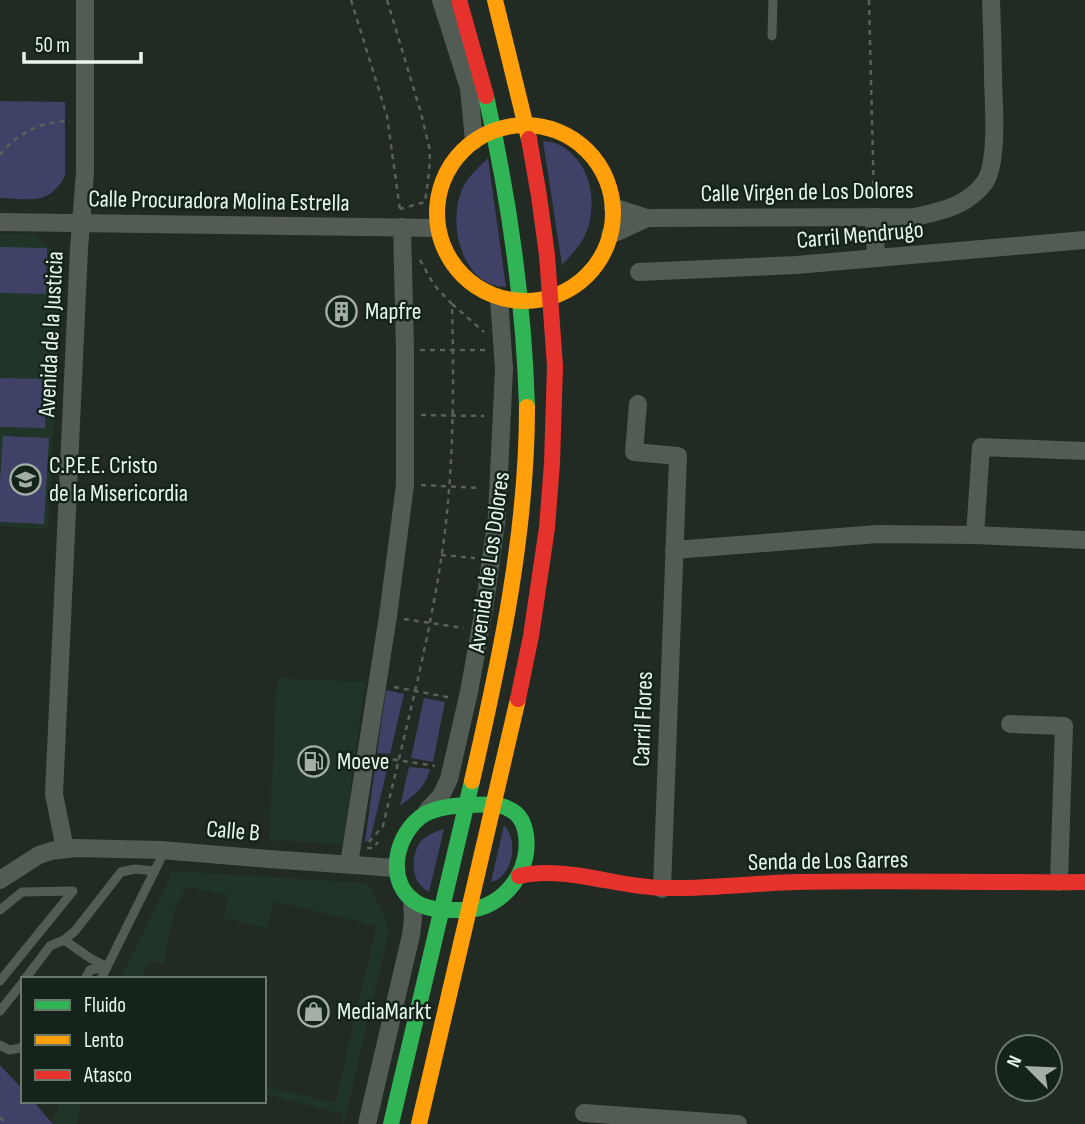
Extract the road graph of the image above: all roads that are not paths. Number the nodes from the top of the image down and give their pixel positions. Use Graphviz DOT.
graph roads {
  1 [pos="85,0"];
  2 [pos="441,0"];
  3 [pos="459,0"];
  4 [pos="495,0"];
  5 [pos="773,0"];
  6 [pos="991,0"];
  7 [pos="772,36"];
  8 [pos="526,124"];
  9 [pos="495,130"];
  10 [pos="474,141"];
  11 [pos="613,207"];
  12 [pos="874,217"];
  13 [pos="647,218"];
  14 [pos="0,222"];
  15 [pos="82,223"];
  16 [pos="402,228"];
  17 [pos="438,228"];
  18 [pos="610,235"];
  19 [pos="1085,240"];
  20 [pos="876,258"];
  21 [pos="639,272"];
  22 [pos="499,298"];
  23 [pos="551,298"];
  24 [pos="521,302"];
  25 [pos="638,404"];
  26 [pos="1085,451"];
  27 [pos="975,535"];
  28 [pos="1085,540"];
  29 [pos="674,550"];
  30 [pos="1010,724"];
  31 [pos="467,805"];
  32 [pos="494,805"];
  33 [pos="422,816"];
  34 [pos="526,842"];
  35 [pos="65,849"];
  36 [pos="165,850"];
  37 [pos="349,864"];
  38 [pos="397,868"];
  39 [pos="155,871"];
  40 [pos="574,876"];
  41 [pos="519,877"];
  42 [pos="0,880"];
  43 [pos="1059,882"];
  44 [pos="1085,882"];
  45 [pos="662,888"];
  46 [pos="412,900"];
  47 [pos="442,909"];
  48 [pos="0,910"];
  49 [pos="469,910"];
  50 [pos="64,940"];
  51 [pos="107,967"];
  52 [pos="26,977"];
  53 [pos="86,977"];
  54 [pos="102,977"];
  55 [pos="0,981"];
  56 [pos="21,984"];
  57 [pos="0,1011"];
  58 [pos="0,1045"];
  59 [pos="21,1048"];
  60 [pos="584,1113"];
  61 [pos="366,1124"];
  62 [pos="391,1124"];
  63 [pos="419,1124"];
  64 [pos="738,1124"];
  1 -- 15 [label="street, Avenida de la Justicia"];
  2 -- 10 [label="street"];
  3 -- 9 [label="main road, Avenida de Los Dolores"];
  4 -- 8 [label="main road, Avenida de Los Dolores"];
  5 -- 7 [label="lane"];
  6 -- 12 [label="street, Calle Virgen de Los Dolores"];
  8 -- 9 [label="main road"];
  8 -- 11 [label="main road"];
  8 -- 23 [label="main road, Avenida de Los Dolores"];
  9 -- 10 [label="main road"];
  9 -- 24 [label="main road, Avenida de Los Dolores"];
  10 -- 17 [label="main road"];
  11 -- 13 [label="street, Calle Virgen de Los Dolores"];
  11 -- 18 [label="main road"];
  12 -- 13 [label="street, Calle Virgen de Los Dolores"];
  12 -- 20 [label="street"];
  13 -- 18 [label="street, Calle Virgen de Los Dolores"];
  14 -- 15 [label="street, Calle Procuradora Molina Estrella"];
  15 -- 16 [label="street, Calle Procuradora Molina Estrella"];
  15 -- 35 [label="street, Avenida de la Justicia"];
  16 -- 17 [label="street, Calle Procuradora Molina Estrella"];
  16 -- 37 [label="street"];
  17 -- 22 [label="main road"];
  18 -- 23 [label="main road"];
  19 -- 20 [label="street, Carril Mendrugo"];
  20 -- 21 [label="street, Carril Mendrugo"];
  22 -- 24 [label="main road"];
  22 -- 33 [label="street"];
  23 -- 24 [label="main road"];
  23 -- 32 [label="main road, Avenida de Los Dolores"];
  24 -- 31 [label="main road, Avenida de Los Dolores"];
  25 -- 29 [label="street, Carril Flores"];
  26 -- 27 [label="street"];
  27 -- 28 [label="street"];
  27 -- 29 [label="street"];
  29 -- 45 [label="street, Carril Flores"];
  30 -- 43 [label="street"];
  31 -- 32 [label="main road"];
  31 -- 33 [label="main road"];
  31 -- 47 [label="main road, Avenida de Los Dolores"];
  32 -- 34 [label="main road"];
  32 -- 49 [label="main road, Avenida de Los Dolores"];
  33 -- 38 [label="main road"];
  34 -- 40 [label="main road"];
  34 -- 41 [label="main road"];
  35 -- 36 [label="street, Calle B"];
  35 -- 42 [label="street"];
  36 -- 37 [label="street, Calle B"];
  36 -- 39 [label="lane"];
  37 -- 38 [label="street, Calle B"];
  38 -- 46 [label="main road"];
  39 -- 50 [label="lane"];
  39 -- 51 [label="lane"];
  40 -- 41 [label="main road, Senda de Los Garres"];
  40 -- 45 [label="main road, Senda de Los Garres"];
  41 -- 49 [label="main road"];
  43 -- 44 [label="main road, Senda de Los Garres"];
  43 -- 45 [label="main road, Senda de Los Garres"];
  46 -- 47 [label="main road"];
  46 -- 61 [label="street"];
  47 -- 49 [label="main road"];
  47 -- 62 [label="main road, Avenida de Los Dolores"];
  48 -- 55 [label="lane"];
  49 -- 63 [label="main road, Avenida de Los Dolores"];
  50 -- 51 [label="lane"];
  50 -- 52 [label="lane"];
  51 -- 53 [label="lane"];
  51 -- 54 [label="lane"];
  56 -- 57 [label="lane"];
  58 -- 59 [label="lane"];
  60 -- 64 [label="street"];
}
